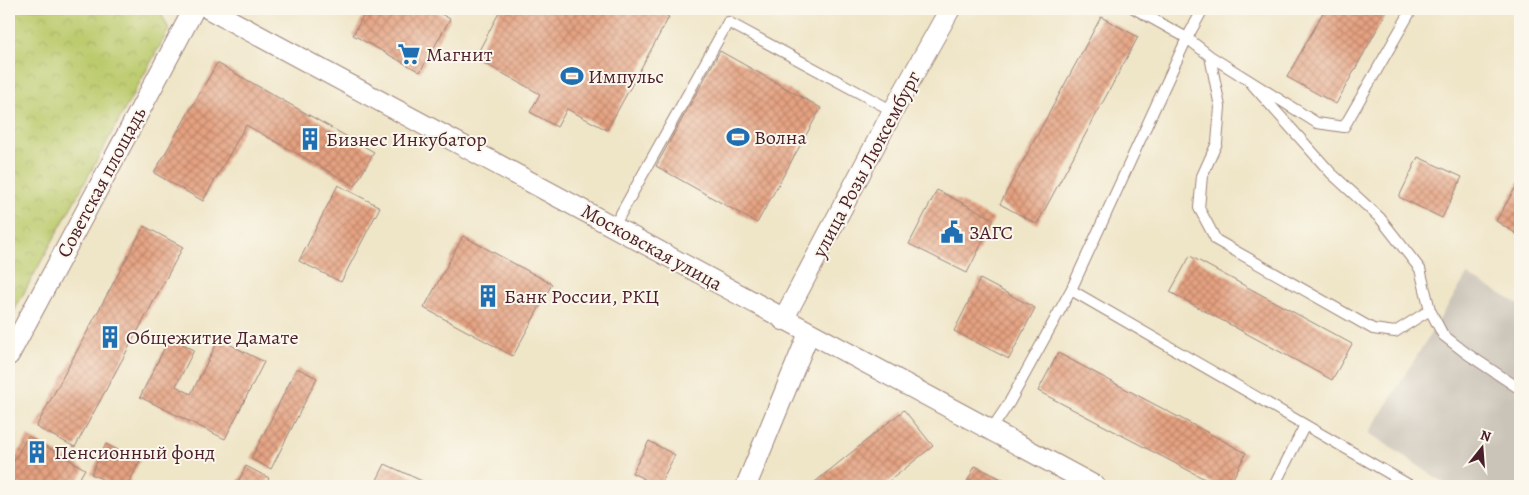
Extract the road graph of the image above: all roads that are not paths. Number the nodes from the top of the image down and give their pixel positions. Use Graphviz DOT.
graph roads {
  1 [pos="194,9"];
  2 [pos="209,9"];
  3 [pos="950,9"];
  4 [pos="1135,9"];
  5 [pos="1203,9"];
  6 [pos="1412,9"];
  7 [pos="1187,38"];
  8 [pos="1210,56"];
  9 [pos="1250,82"];
  10 [pos="893,111"];
  11 [pos="614,226"];
  12 [pos="1071,290"];
  13 [pos="1430,310"];
  14 [pos="783,320"];
  15 [pos="808,333"];
  16 [pos="9,355"];
  17 [pos="1520,389"];
  18 [pos="1305,425"];
  19 [pos="991,430"];
  20 [pos="746,486"];
  21 [pos="1095,486"];
  22 [pos="1274,486"];
  23 [pos="1411,486"];
  1 -- 16 [label="street, Советская площадь"];
  2 -- 11 [label="street, Московская улица"];
  3 -- 10 [label="street, улица Розы Люксембург"];
  4 -- 7 [label="lane"];
  5 -- 7 [label="lane"];
  6 -- 9 [label="lane"];
  7 -- 8 [label="lane"];
  7 -- 12 [label="lane"];
  8 -- 9 [label="lane"];
  8 -- 13 [label="lane"];
  9 -- 13 [label="lane"];
  10 -- 11 [label="lane"];
  10 -- 14 [label="street, улица Розы Люксембург"];
  11 -- 14 [label="street, Московская улица"];
  12 -- 18 [label="lane"];
  12 -- 19 [label="lane"];
  13 -- 17 [label="lane"];
  14 -- 15 [label="street, Московская улица"];
  15 -- 19 [label="street, Московская улица"];
  15 -- 20 [label="street"];
  18 -- 22 [label="lane"];
  18 -- 23 [label="lane"];
  19 -- 21 [label="street, Московская улица"];
}
